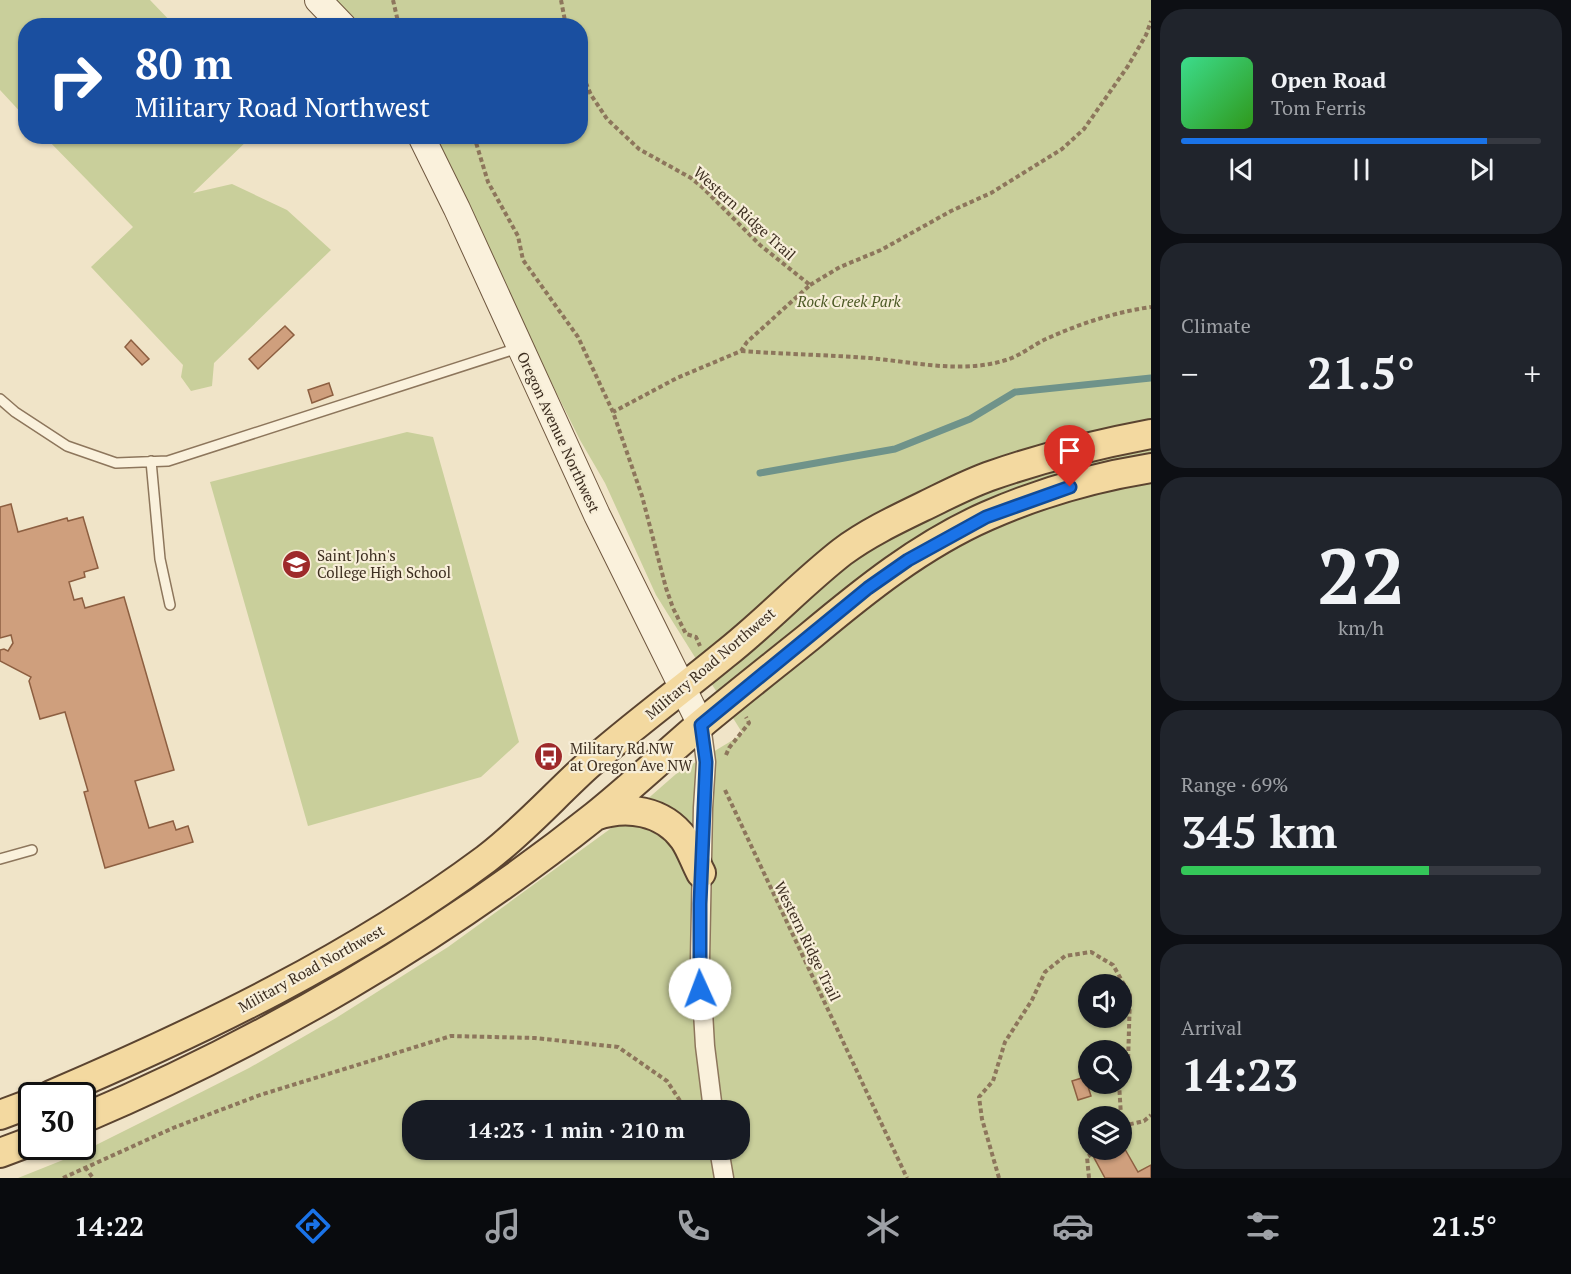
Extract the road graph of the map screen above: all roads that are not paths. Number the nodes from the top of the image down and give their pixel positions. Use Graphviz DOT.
graph roads {
  1 [pos="318,0"];
  2 [pos="335,18"];
  3 [pos="425,144"];
  4 [pos="520,348"];
  5 [pos="0,399"];
  6 [pos="1151,434"];
  7 [pos="151,461"];
  8 [pos="1151,468"];
  9 [pos="170,605"];
  10 [pos="682,688"];
  11 [pos="701,725"];
  12 [pos="595,816"];
  13 [pos="32,850"];
  14 [pos="0,859"];
  15 [pos="700,873"];
  16 [pos="81,1082"];
  17 [pos="712,1100"];
  18 [pos="18,1108"];
  19 [pos="96,1113"];
  20 [pos="0,1115"];
  21 [pos="18,1146"];
  22 [pos="0,1153"];
  23 [pos="721,1160"];
  24 [pos="724,1178"];
  1 -- 2 [label="street"];
  3 -- 4 [label="street, Oregon Avenue Northwest"];
  4 -- 7 [label="lane"];
  4 -- 10 [label="street, Oregon Avenue Northwest"];
  5 -- 7 [label="lane"];
  6 -- 10 [label="main road, Military Road Northwest"];
  7 -- 9 [label="lane"];
  8 -- 11 [label="main road, Military Road Northwest"];
  10 -- 11 [label="street, Oregon Avenue Northwest"];
  10 -- 16 [label="main road, Military Road Northwest"];
  11 -- 12 [label="main road, Military Road Northwest"];
  11 -- 15 [label="street"];
  12 -- 15 [label="main road"];
  12 -- 19 [label="main road, Military Road Northwest"];
  13 -- 14 [label="lane"];
  15 -- 17 [label="street"];
  18 -- 20 [label="main road"];
  21 -- 22 [label="main road"];
  23 -- 24 [label="street"];
}
